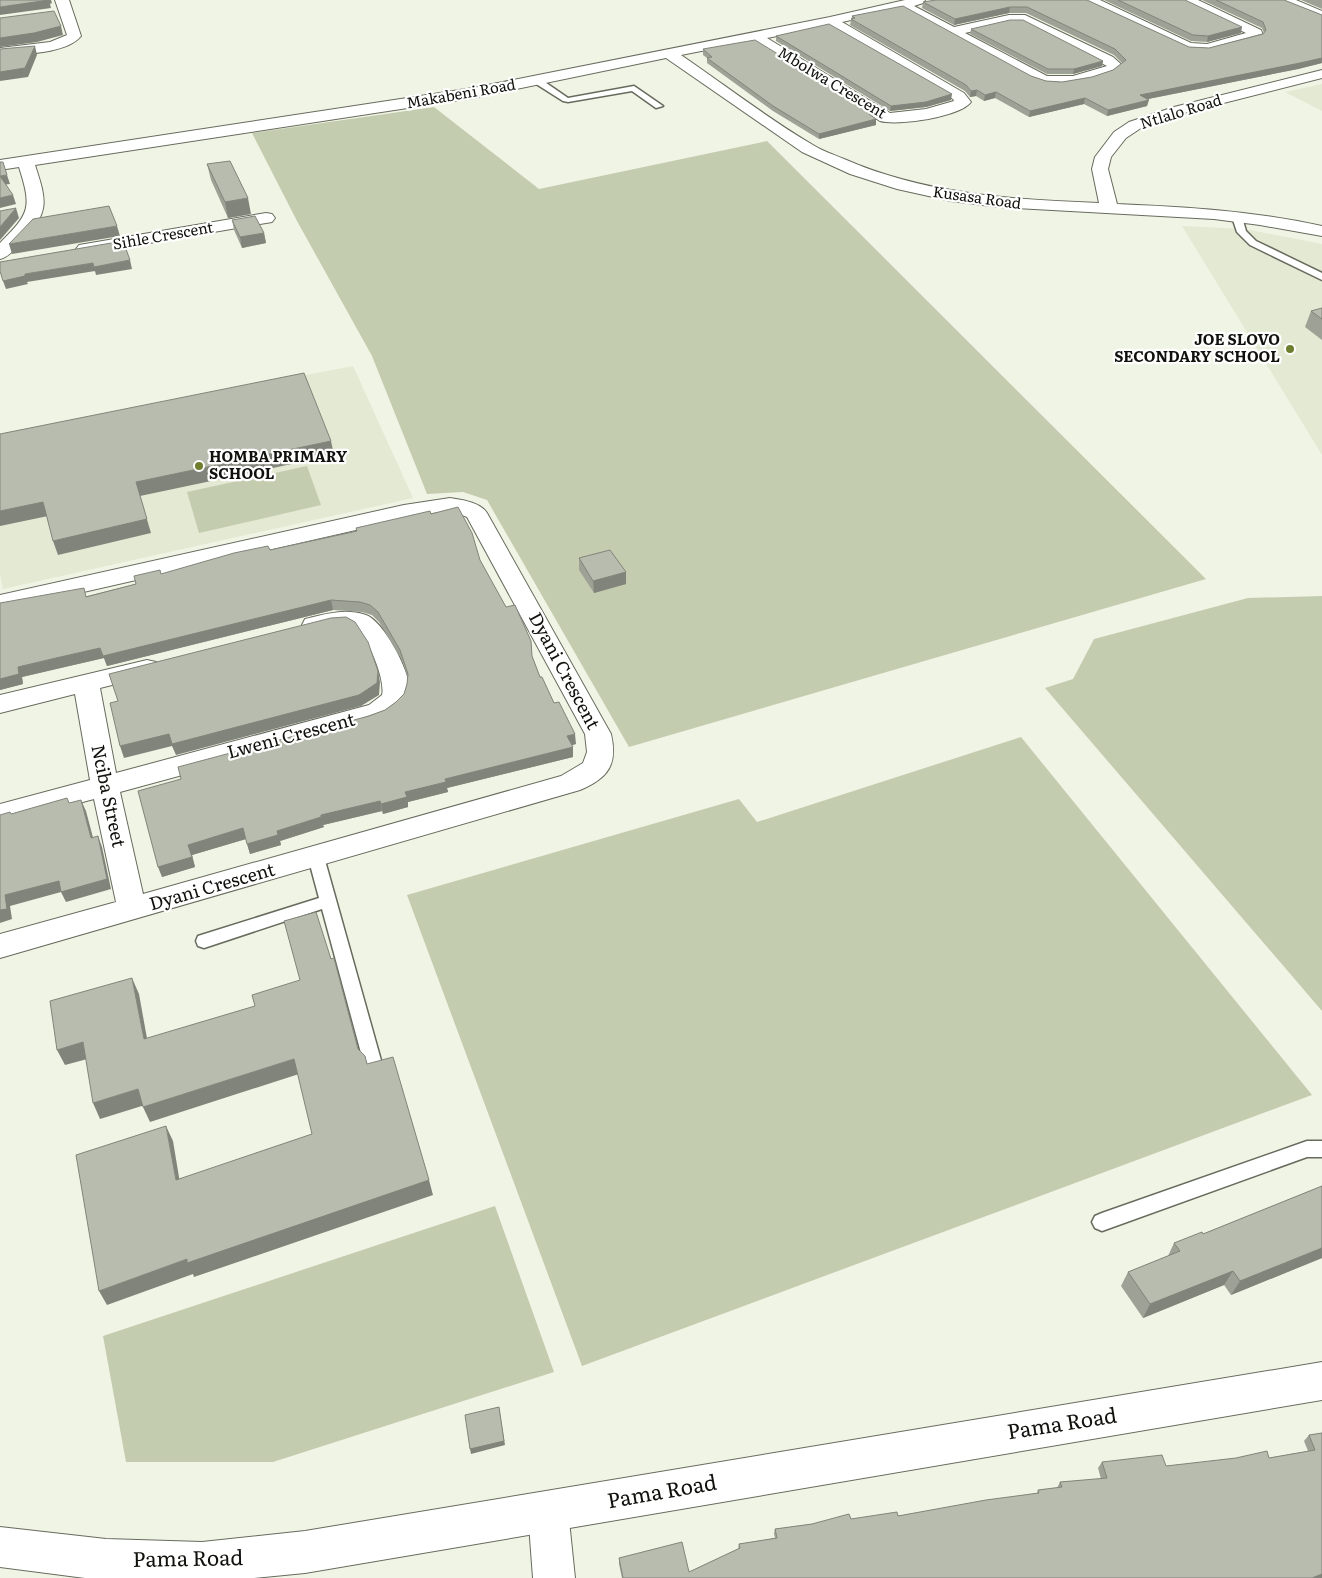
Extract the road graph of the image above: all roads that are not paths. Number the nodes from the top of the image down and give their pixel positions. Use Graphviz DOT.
graph roads {
  1 [pos="918,0"];
  2 [pos="1089,0"];
  3 [pos="1187,0"];
  4 [pos="1284,0"];
  5 [pos="903,5"];
  6 [pos="61,9"];
  7 [pos="1322,16"];
  8 [pos="830,21"];
  9 [pos="951,32"];
  10 [pos="754,36"];
  11 [pos="0,52"];
  12 [pos="668,53"];
  13 [pos="1322,74"];
  14 [pos="536,80"];
  15 [pos="659,106"];
  16 [pos="26,161"];
  17 [pos="0,165"];
  18 [pos="36,208"];
  19 [pos="1109,208"];
  20 [pos="18,211"];
  21 [pos="1237,217"];
  22 [pos="266,218"];
  23 [pos="1322,231"];
  24 [pos="72,251"];
  25 [pos="5,259"];
  26 [pos="1322,277"];
  27 [pos="0,603"];
  28 [pos="295,630"];
  29 [pos="172,661"];
  30 [pos="86,683"];
  31 [pos="0,704"];
  32 [pos="105,786"];
  33 [pos="0,814"];
  34 [pos="316,857"];
  35 [pos="328,901"];
  36 [pos="132,909"];
  37 [pos="204,941"];
  38 [pos="0,946"];
  39 [pos="373,1064"];
  40 [pos="1322,1149"];
  41 [pos="1102,1222"];
  42 [pos="1322,1381"];
  43 [pos="548,1511"];
  44 [pos="0,1547"];
  45 [pos="554,1578"];
  1 -- 5 [label="street, Makabeni Road"];
  2 -- 3 [label="street"];
  4 -- 7 [label="street"];
  5 -- 8 [label="street, Makabeni Road"];
  5 -- 9 [label="street"];
  6 -- 11 [label="street"];
  8 -- 10 [label="street, Makabeni Road"];
  8 -- 10 [label="street, Mbolwa Crescent"];
  9 -- 9 [label="street"];
  10 -- 12 [label="street, Makabeni Road"];
  12 -- 14 [label="street, Makabeni Road"];
  12 -- 19 [label="street, Kusasa Road"];
  13 -- 19 [label="street, Ntlalo Road"];
  14 -- 15 [label="lane"];
  14 -- 16 [label="street, Makabeni Road"];
  16 -- 17 [label="street, Makabeni Road"];
  16 -- 18 [label="street"];
  18 -- 20 [label="street"];
  18 -- 25 [label="street"];
  19 -- 21 [label="street, Kusasa Road"];
  21 -- 23 [label="street, Kusasa Road"];
  21 -- 26 [label="lane"];
  22 -- 24 [label="street, Sihle Crescent"];
  27 -- 34 [label="street, Dyani Crescent"];
  28 -- 32 [label="street, Lweni Crescent"];
  29 -- 30 [label="street"];
  30 -- 31 [label="street"];
  30 -- 32 [label="street, Nciba Street"];
  32 -- 33 [label="street, Lweni Crescent"];
  32 -- 36 [label="street, Nciba Street"];
  34 -- 35 [label="lane"];
  34 -- 36 [label="street, Dyani Crescent"];
  35 -- 37 [label="lane"];
  35 -- 39 [label="lane"];
  36 -- 38 [label="street, Dyani Crescent"];
  40 -- 41 [label="lane"];
  42 -- 43 [label="street, Pama Road"];
  43 -- 44 [label="street, Pama Road"];
  43 -- 45 [label="street"];
}
